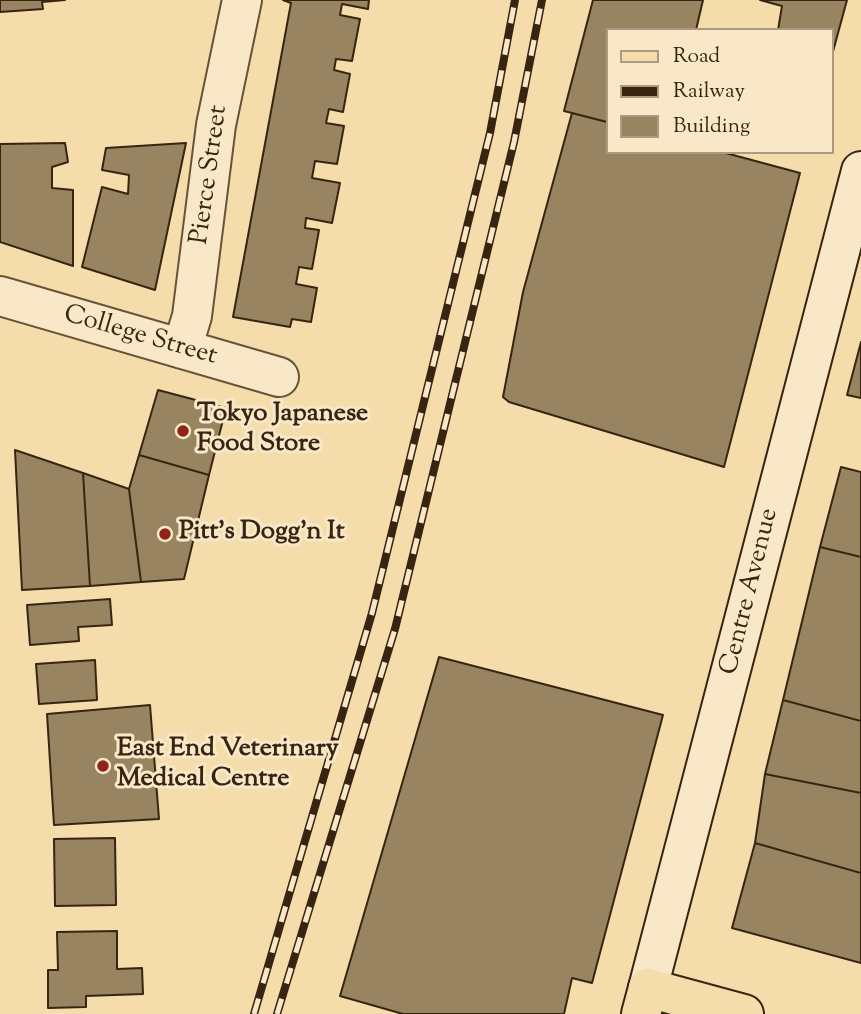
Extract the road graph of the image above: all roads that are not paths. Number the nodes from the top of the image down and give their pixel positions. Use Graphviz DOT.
graph roads {
  1 [pos="242,0"];
  2 [pos="861,171"];
  3 [pos="0,296"];
  4 [pos="182,349"];
  5 [pos="279,377"];
  6 [pos="645,1001"];
  7 [pos="744,1014"];
  1 -- 4 [label="main road, Pierce Street"];
  2 -- 6 [label="main road, Centre Avenue"];
  3 -- 4 [label="main road, College Street"];
  4 -- 5 [label="main road, College Street"];
  6 -- 7 [label="main road"];
}
